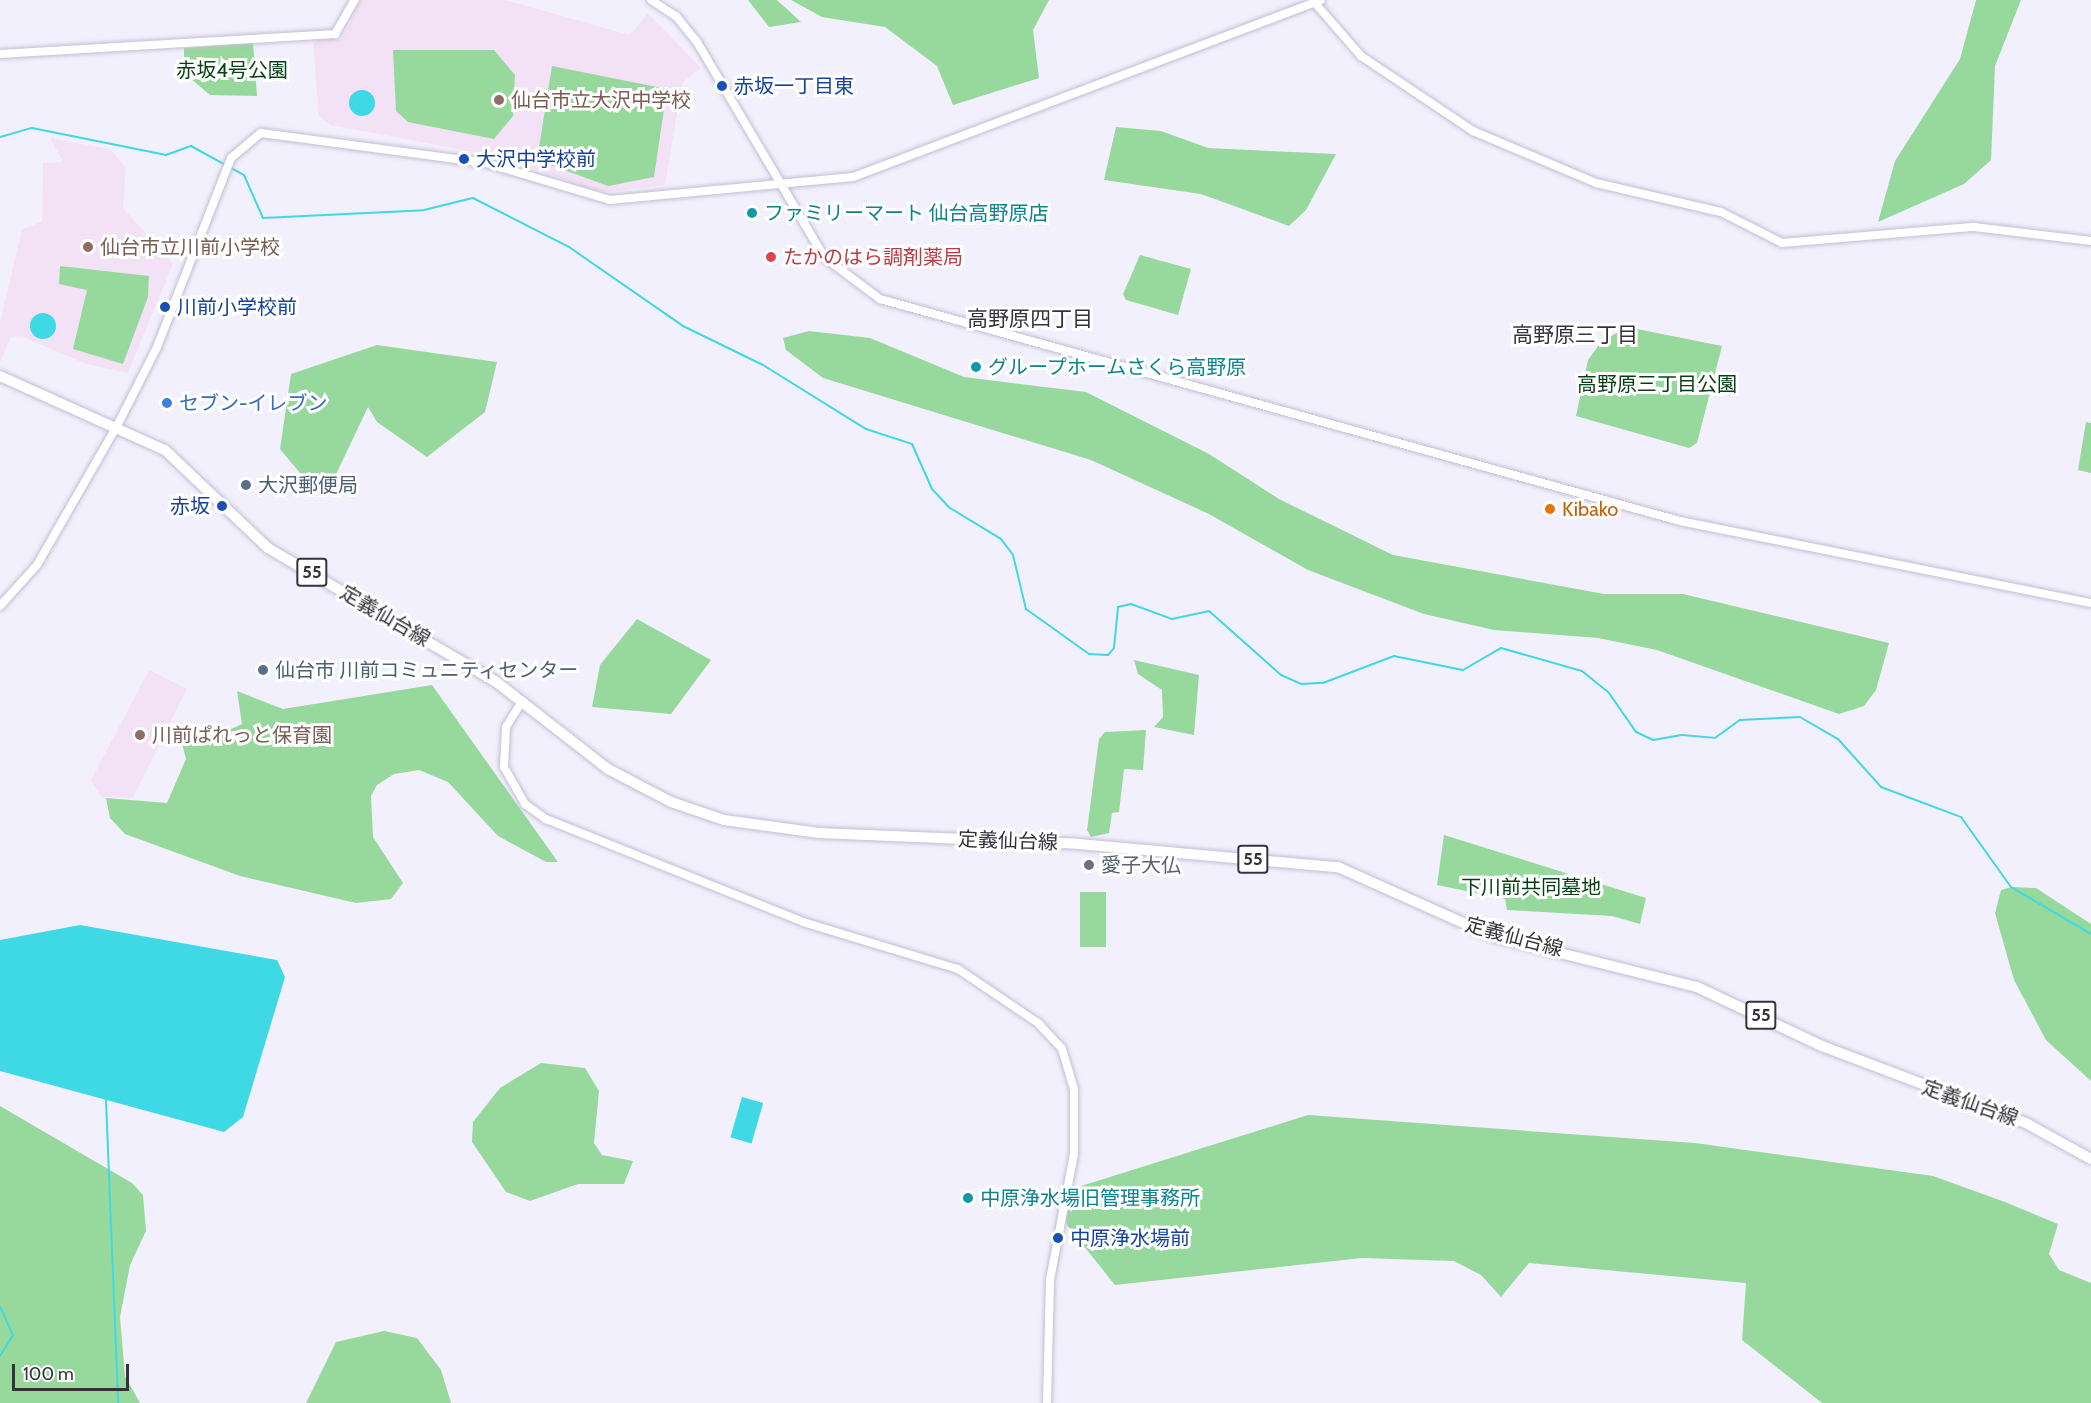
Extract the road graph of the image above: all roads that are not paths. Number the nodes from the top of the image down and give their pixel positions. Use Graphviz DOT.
graph roads {
  1 [pos="355,0"];
  2 [pos="651,0"];
  3 [pos="1318,1"];
  4 [pos="0,54"];
  5 [pos="779,183"];
  6 [pos="2091,241"];
  7 [pos="0,376"];
  8 [pos="117,426"];
  9 [pos="2091,603"];
  10 [pos="0,606"];
  11 [pos="521,703"];
  12 [pos="2091,1160"];
  13 [pos="1047,1403"];
  1 -- 4 [label="street"];
  2 -- 5 [label="street"];
  3 -- 5 [label="street"];
  3 -- 6 [label="street"];
  5 -- 8 [label="street"];
  5 -- 9 [label="street"];
  7 -- 8 [label="main road, 定義仙台線 / 55"];
  8 -- 10 [label="street"];
  8 -- 11 [label="main road, 定義仙台線 / 55"];
  11 -- 12 [label="main road, 定義仙台線 / 55"];
  11 -- 13 [label="street"];
}
